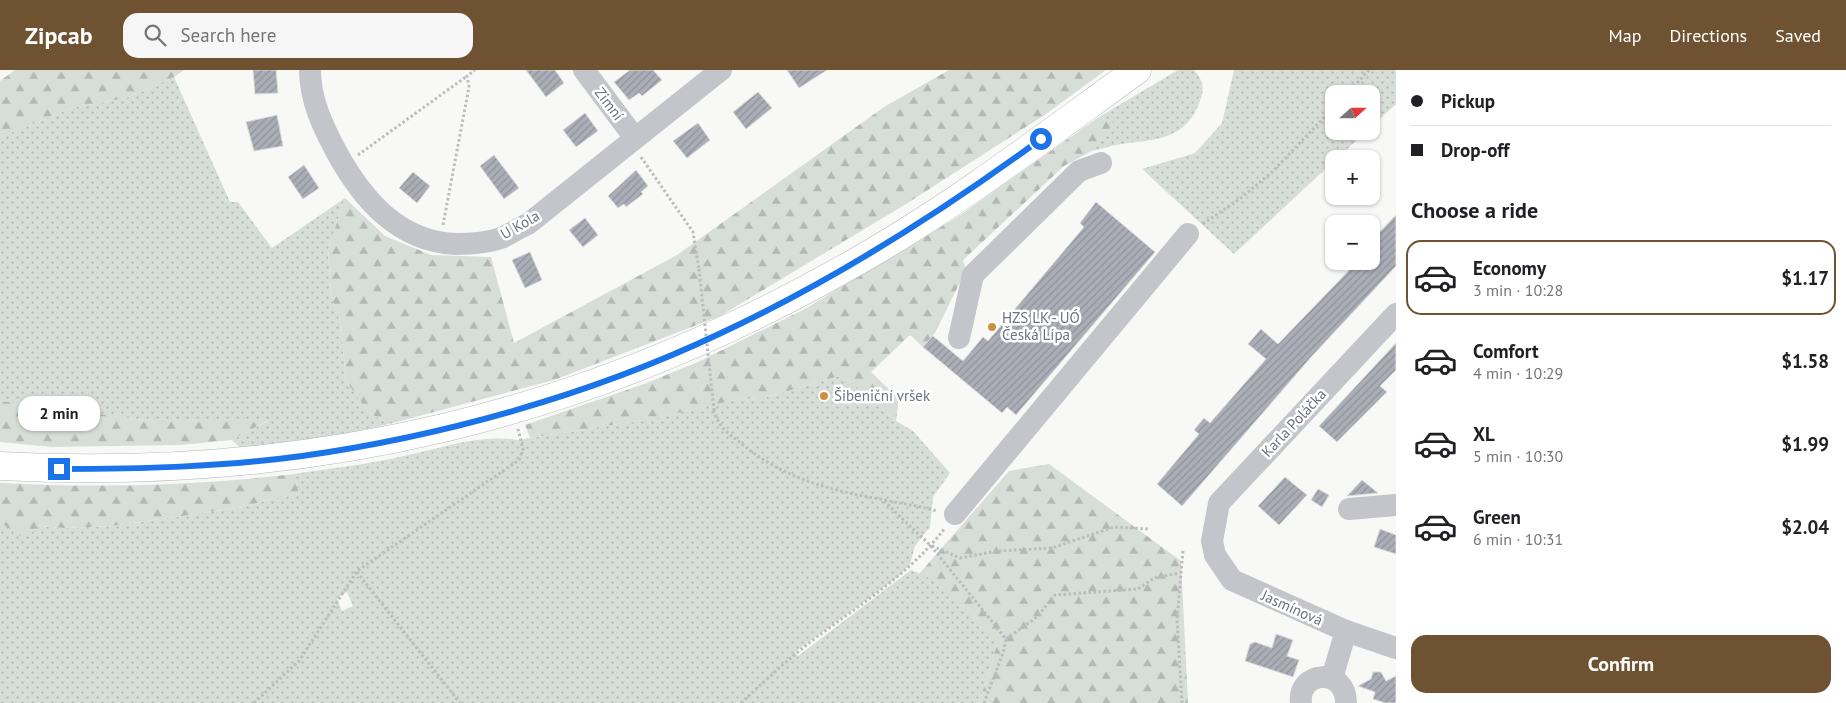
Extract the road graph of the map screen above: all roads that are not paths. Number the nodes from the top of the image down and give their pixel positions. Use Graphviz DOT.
graph roads {
  1 [pos="310,70"];
  2 [pos="584,70"];
  3 [pos="721,70"];
  4 [pos="1137,70"];
  5 [pos="634,137"];
  6 [pos="1100,163"];
  7 [pos="1188,234"];
  8 [pos="1396,314"];
  9 [pos="959,338"];
  10 [pos="0,466"];
  11 [pos="1396,505"];
  12 [pos="1349,509"];
  13 [pos="955,514"];
  14 [pos="1212,541"];
  15 [pos="1346,631"];
  16 [pos="1396,648"];
  17 [pos="1332,678"];
  18 [pos="1301,703"];
  19 [pos="1346,703"];
  1 -- 5 [label="street, U Kola"];
  2 -- 5 [label="street, Zimní"];
  3 -- 5 [label="street, U Kola"];
  4 -- 10 [label="main road"];
  6 -- 9 [label="street"];
  7 -- 13 [label="street"];
  8 -- 14 [label="street, Karla Poláčka"];
  11 -- 12 [label="street"];
  14 -- 15 [label="street, Jasmínová"];
  15 -- 16 [label="street, Jasmínová"];
  15 -- 17 [label="street"];
  17 -- 18 [label="street"];
  17 -- 19 [label="street"];
}
